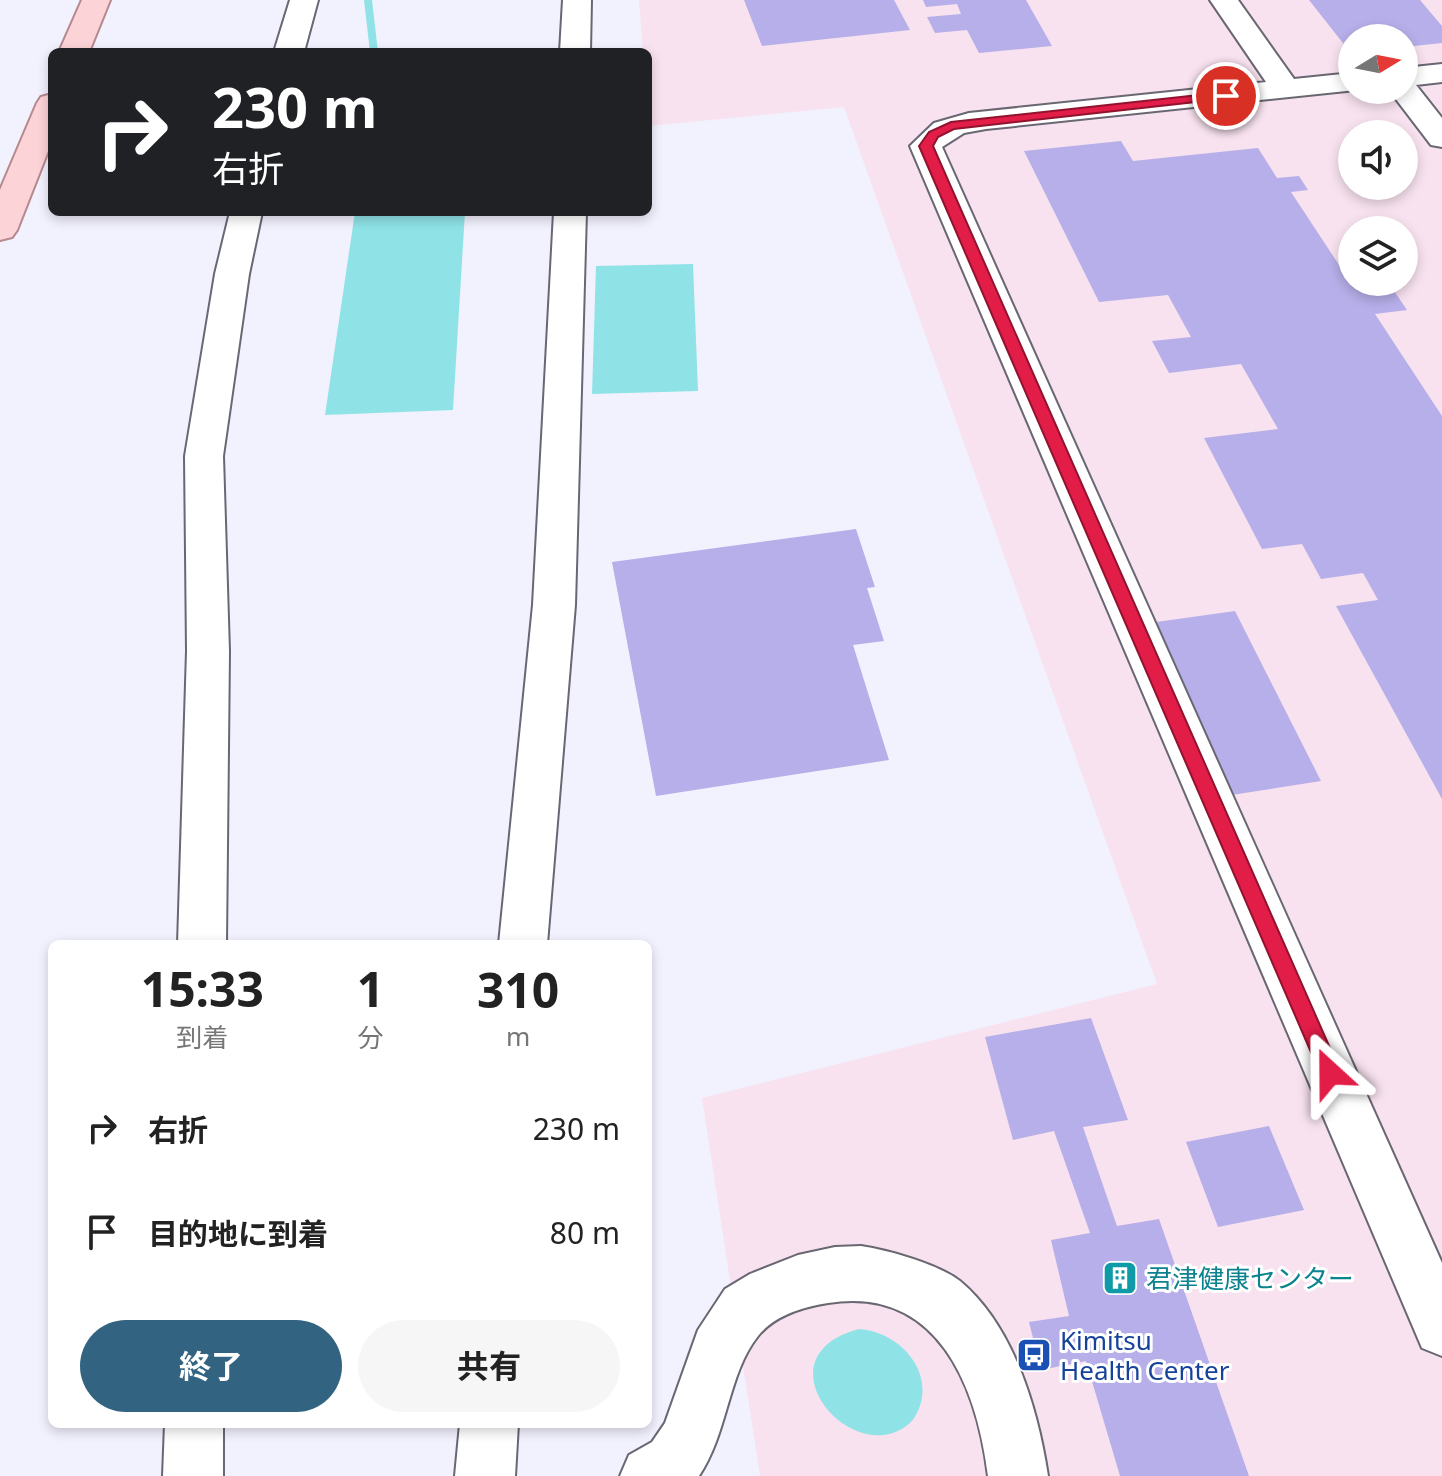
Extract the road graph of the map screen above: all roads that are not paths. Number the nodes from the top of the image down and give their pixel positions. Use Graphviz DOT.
graph roads {
  1 [pos="96,0"];
  2 [pos="304,0"];
  3 [pos="577,0"];
  4 [pos="1224,0"];
  5 [pos="76,48"];
  6 [pos="290,48"];
  7 [pos="575,48"];
  8 [pos="1442,73"];
  9 [pos="1418,76"];
  10 [pos="1338,83"];
  11 [pos="1286,89"];
  12 [pos="1415,104"];
  13 [pos="48,113"];
  14 [pos="1442,138"];
  15 [pos="245,216"];
  16 [pos="570,216"];
  17 [pos="0,230"];
  18 [pos="202,940"];
  19 [pos="523,940"];
  20 [pos="1442,1328"];
  21 [pos="194,1428"];
  22 [pos="489,1428"];
  23 [pos="1020,1466"];
  24 [pos="193,1476"];
  25 [pos="485,1476"];
  26 [pos="650,1476"];
  1 -- 5 [label="main road"];
  2 -- 6 [label="street"];
  3 -- 7 [label="street"];
  4 -- 11 [label="street"];
  8 -- 9 [label="street"];
  10 -- 11 [label="street"];
  11 -- 20 [label="street"];
  12 -- 14 [label="street"];
  13 -- 17 [label="main road"];
  15 -- 18 [label="street"];
  16 -- 19 [label="street"];
  21 -- 24 [label="street"];
  22 -- 25 [label="street"];
  23 -- 26 [label="street"];
}
